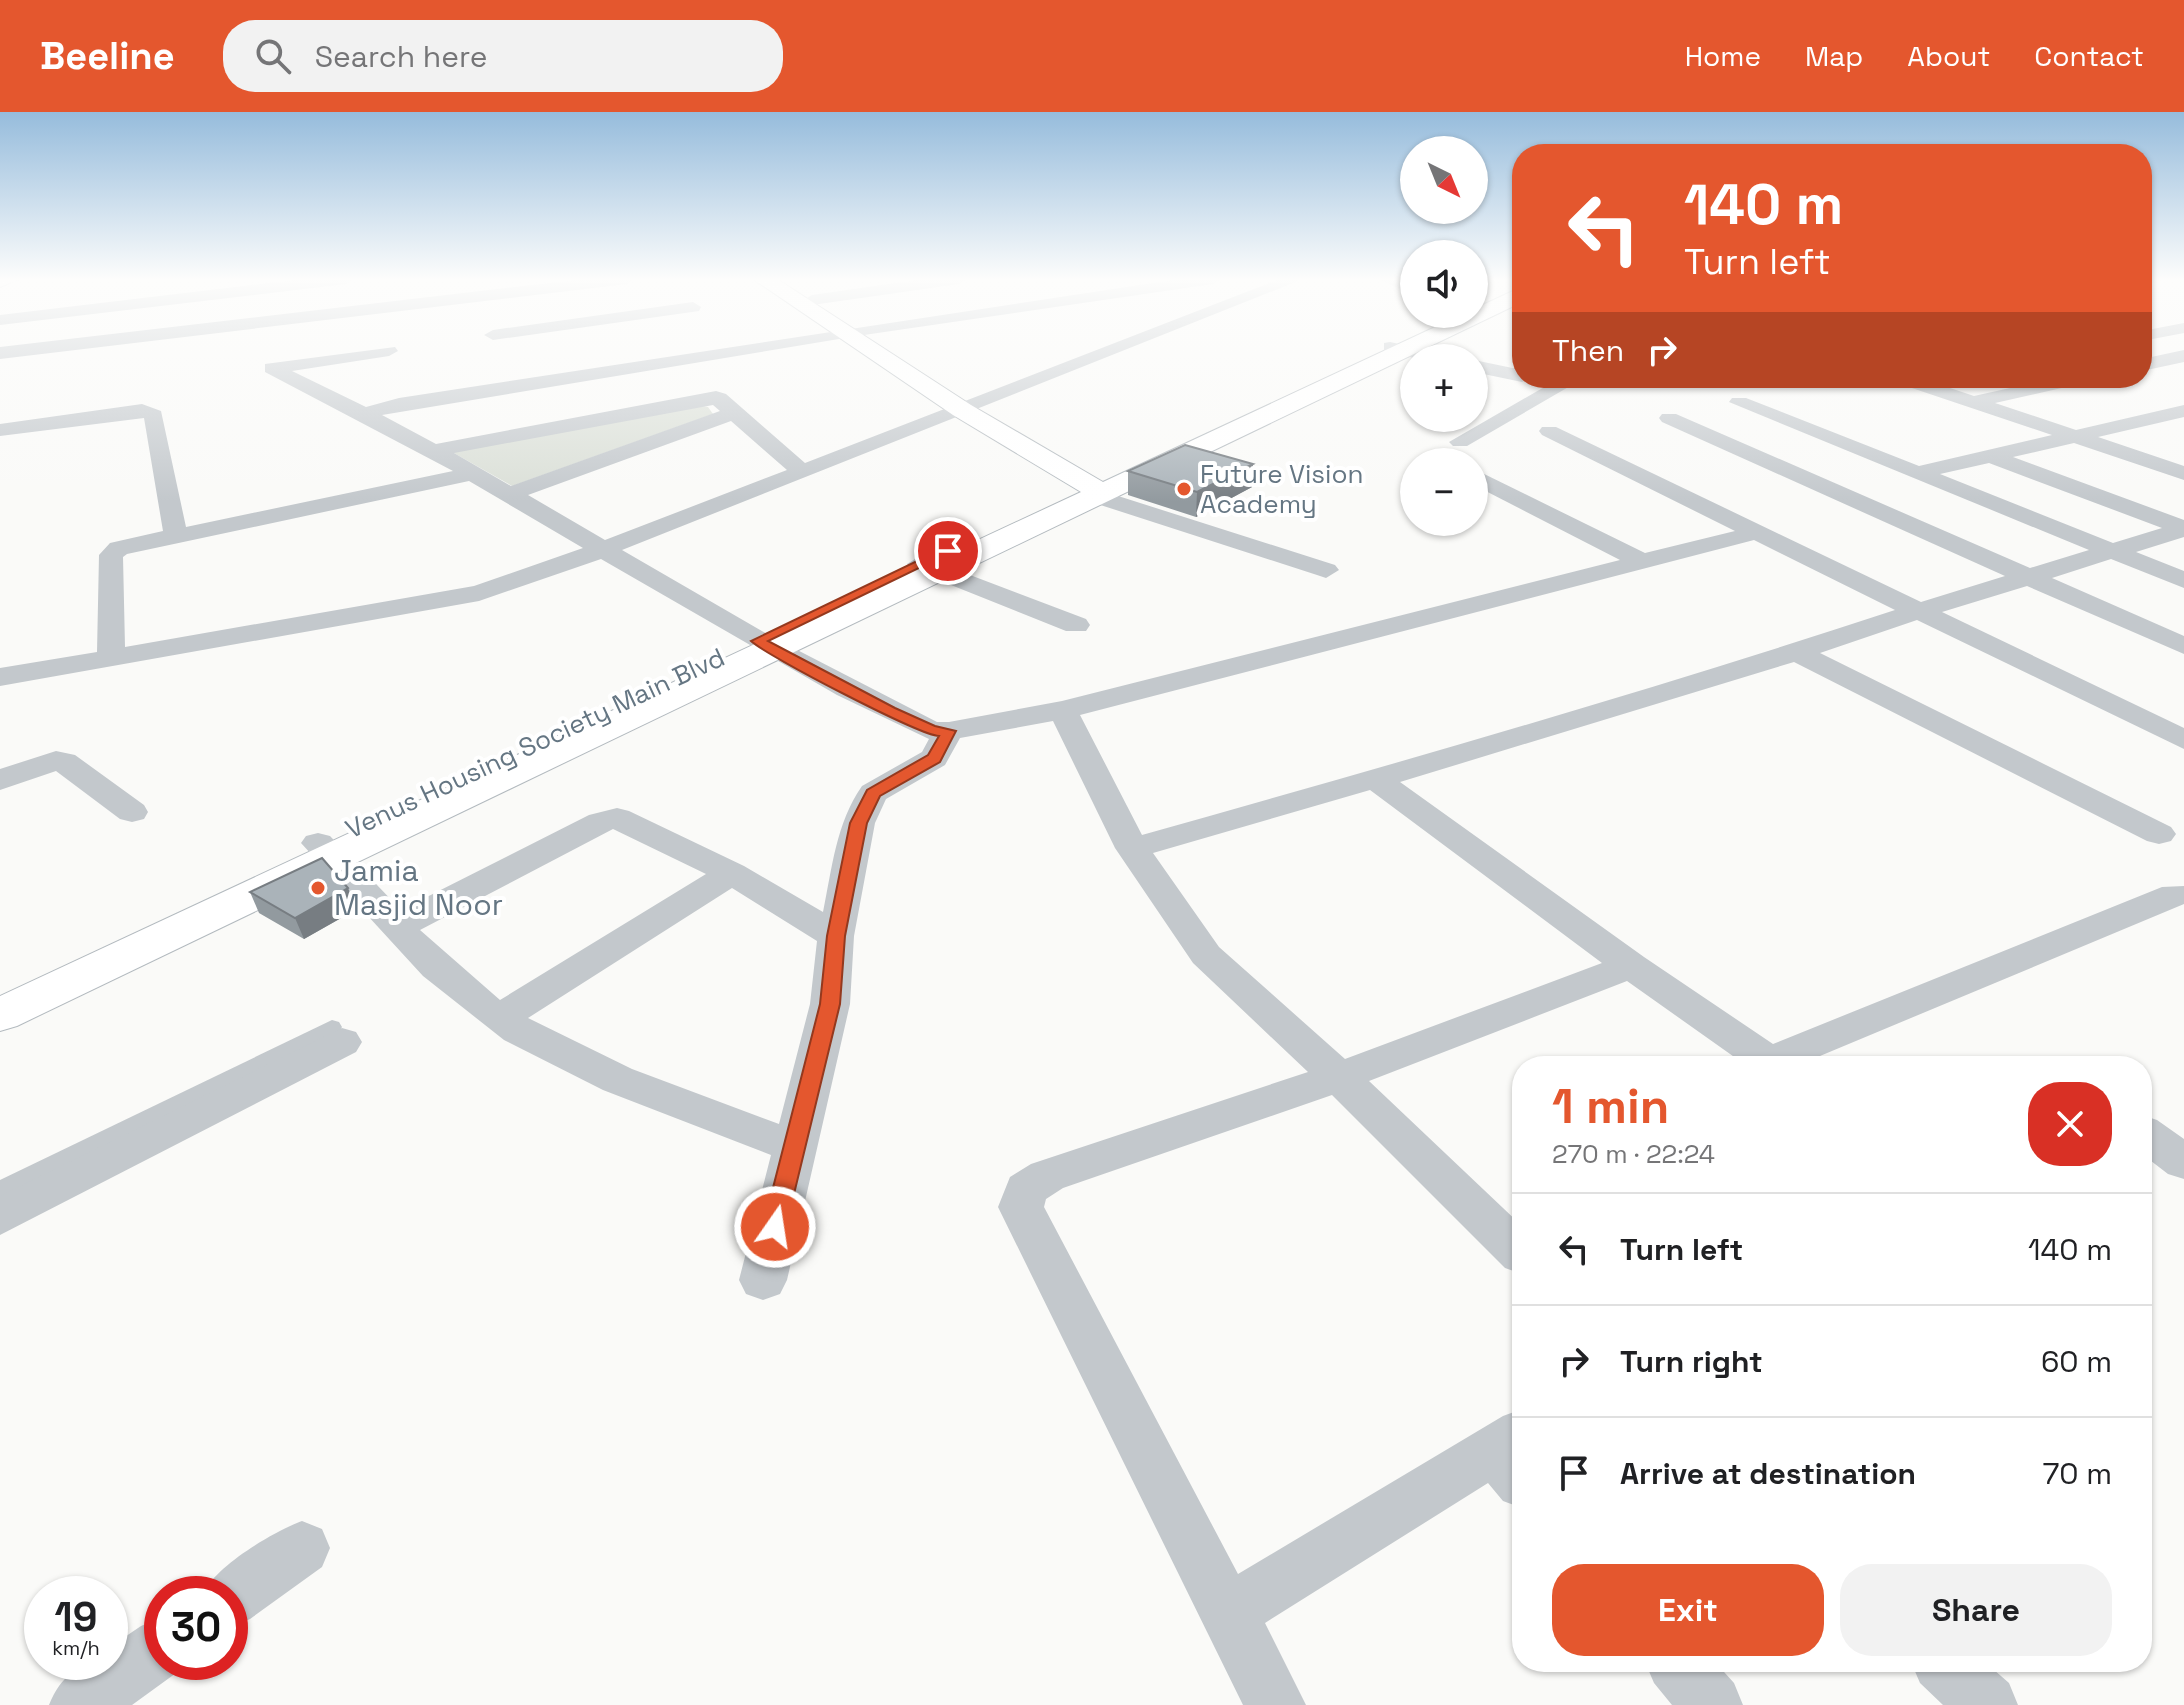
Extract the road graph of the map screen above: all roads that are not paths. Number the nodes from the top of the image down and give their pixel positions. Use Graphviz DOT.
graph roads {
  1 [pos="373,353"];
  2 [pos="725,353"];
  3 [pos="886,353"];
  4 [pos="1107,353"];
  5 [pos="1389,353"];
  6 [pos="2184,356"];
  7 [pos="676,361"];
  8 [pos="2152,363"];
  9 [pos="1488,369"];
  10 [pos="1512,374"];
  11 [pos="1557,388"];
  12 [pos="1933,388"];
  13 [pos="2035,388"];
  14 [pos="1975,401"];
  15 [pos="1739,402"];
  16 [pos="726,406"];
  17 [pos="968,408"];
  18 [pos="2184,411"];
  19 [pos="369,412"];
  20 [pos="1669,418"];
  21 [pos="0,430"];
  22 [pos="1549,431"];
  23 [pos="2077,436"];
  24 [pos="1460,442"];
  25 [pos="432,451"];
  26 [pos="1990,456"];
  27 [pos="802,472"];
  28 [pos="1918,473"];
  29 [pos="2184,473"];
  30 [pos="470,474"];
  31 [pos="1488,483"];
  32 [pos="1099,487"];
  33 [pos="507,495"];
  34 [pos="2184,529"];
  35 [pos="1758,532"];
  36 [pos="176,535"];
  37 [pos="604,549"];
  38 [pos="2112,551"];
  39 [pos="1643,562"];
  40 [pos="928,567"];
  41 [pos="1326,570"];
  42 [pos="2026,577"];
  43 [pos="2184,580"];
  44 [pos="1918,611"];
  45 [pos="1076,625"];
  46 [pos="766,645"];
  47 [pos="2184,646"];
  48 [pos="1796,652"];
  49 [pos="111,658"];
  50 [pos="0,677"];
  51 [pos="1063,710"];
  52 [pos="949,731"];
  53 [pos="2184,740"];
  54 [pos="1375,779"];
  55 [pos="0,780"];
  56 [pos="132,812"];
  57 [pos="2159,834"];
  58 [pos="1132,848"];
  59 [pos="325,850"];
  60 [pos="732,873"];
  61 [pos="2175,895"];
  62 [pos="399,926"];
  63 [pos="836,936"];
  64 [pos="1631,966"];
  65 [pos="0,991"];
  66 [pos="0,1015"];
  67 [pos="501,1017"];
  68 [pos="337,1035"];
  69 [pos="1760,1056"];
  70 [pos="1791,1056"];
  71 [pos="1339,1077"];
  72 [pos="2152,1138"];
  73 [pos="793,1146"];
  74 [pos="2184,1162"];
  75 [pos="0,1190"];
  76 [pos="0,1217"];
  77 [pos="1512,1245"];
  78 [pos="763,1280"];
  79 [pos="1512,1456"];
  80 [pos="302,1548"];
  81 [pos="248,1586"];
  82 [pos="1226,1614"];
  83 [pos="144,1660"];
  84 [pos="1684,1672"];
  85 [pos="1952,1672"];
  86 [pos="80,1705"];
  87 [pos="1275,1705"];
  88 [pos="1712,1705"];
  89 [pos="1987,1705"];
  1 -- 19 [label="street"];
  2 -- 7 [label="street"];
  3 -- 17 [label="street"];
  4 -- 17 [label="street"];
  5 -- 32 [label="street, Venus Housing Society Main Blvd"];
  6 -- 8 [label="street"];
  7 -- 16 [label="street"];
  7 -- 19 [label="street"];
  9 -- 10 [label="street"];
  11 -- 24 [label="street"];
  12 -- 14 [label="street"];
  13 -- 14 [label="street"];
  14 -- 23 [label="street"];
  15 -- 28 [label="street"];
  16 -- 25 [label="street"];
  16 -- 27 [label="street"];
  16 -- 33 [label="street"];
  17 -- 27 [label="street"];
  17 -- 32 [label="street"];
  18 -- 23 [label="street"];
  19 -- 25 [label="street"];
  20 -- 42 [label="street"];
  21 -- 36 [label="street"];
  22 -- 35 [label="street"];
  23 -- 26 [label="street"];
  23 -- 29 [label="street"];
  25 -- 30 [label="street"];
  26 -- 28 [label="street"];
  26 -- 34 [label="street"];
  27 -- 37 [label="street"];
  28 -- 38 [label="street"];
  30 -- 33 [label="street"];
  30 -- 36 [label="street"];
  31 -- 39 [label="street"];
  32 -- 40 [label="street, Venus Housing Society Main Blvd"];
  32 -- 41 [label="street"];
  33 -- 37 [label="street"];
  34 -- 38 [label="street"];
  35 -- 39 [label="street"];
  35 -- 44 [label="street"];
  36 -- 49 [label="street"];
  37 -- 46 [label="street"];
  37 -- 49 [label="street"];
  38 -- 42 [label="street"];
  38 -- 43 [label="street"];
  39 -- 51 [label="street"];
  40 -- 45 [label="street"];
  40 -- 46 [label="street, Venus Housing Society Main Blvd"];
  42 -- 44 [label="street"];
  42 -- 47 [label="street"];
  44 -- 48 [label="street"];
  44 -- 53 [label="street"];
  46 -- 52 [label="street"];
  46 -- 59 [label="street, Venus Housing Society Main Blvd"];
  48 -- 54 [label="street"];
  48 -- 57 [label="street"];
  49 -- 50 [label="street"];
  51 -- 52 [label="street"];
  51 -- 58 [label="street"];
  52 -- 63 [label="street"];
  54 -- 58 [label="street"];
  54 -- 64 [label="street"];
  55 -- 56 [label="street"];
  58 -- 71 [label="street"];
  59 -- 62 [label="street"];
  59 -- 65 [label="street, Venus Housing Society Main Blvd"];
  59 -- 66 [label="street, Venus Housing Society Main Blvd"];
  60 -- 62 [label="street"];
  60 -- 63 [label="street"];
  60 -- 67 [label="street"];
  61 -- 70 [label="street"];
  62 -- 67 [label="street"];
  63 -- 73 [label="street"];
  64 -- 69 [label="street"];
  64 -- 71 [label="street"];
  67 -- 73 [label="street"];
  68 -- 75 [label="lane"];
  68 -- 76 [label="street"];
  71 -- 77 [label="street"];
  71 -- 82 [label="street"];
  72 -- 74 [label="street"];
  73 -- 78 [label="street"];
  79 -- 82 [label="street"];
  80 -- 81 [label="street"];
  82 -- 87 [label="street"];
  83 -- 86 [label="street"];
  84 -- 88 [label="street"];
  85 -- 89 [label="street"];
}
